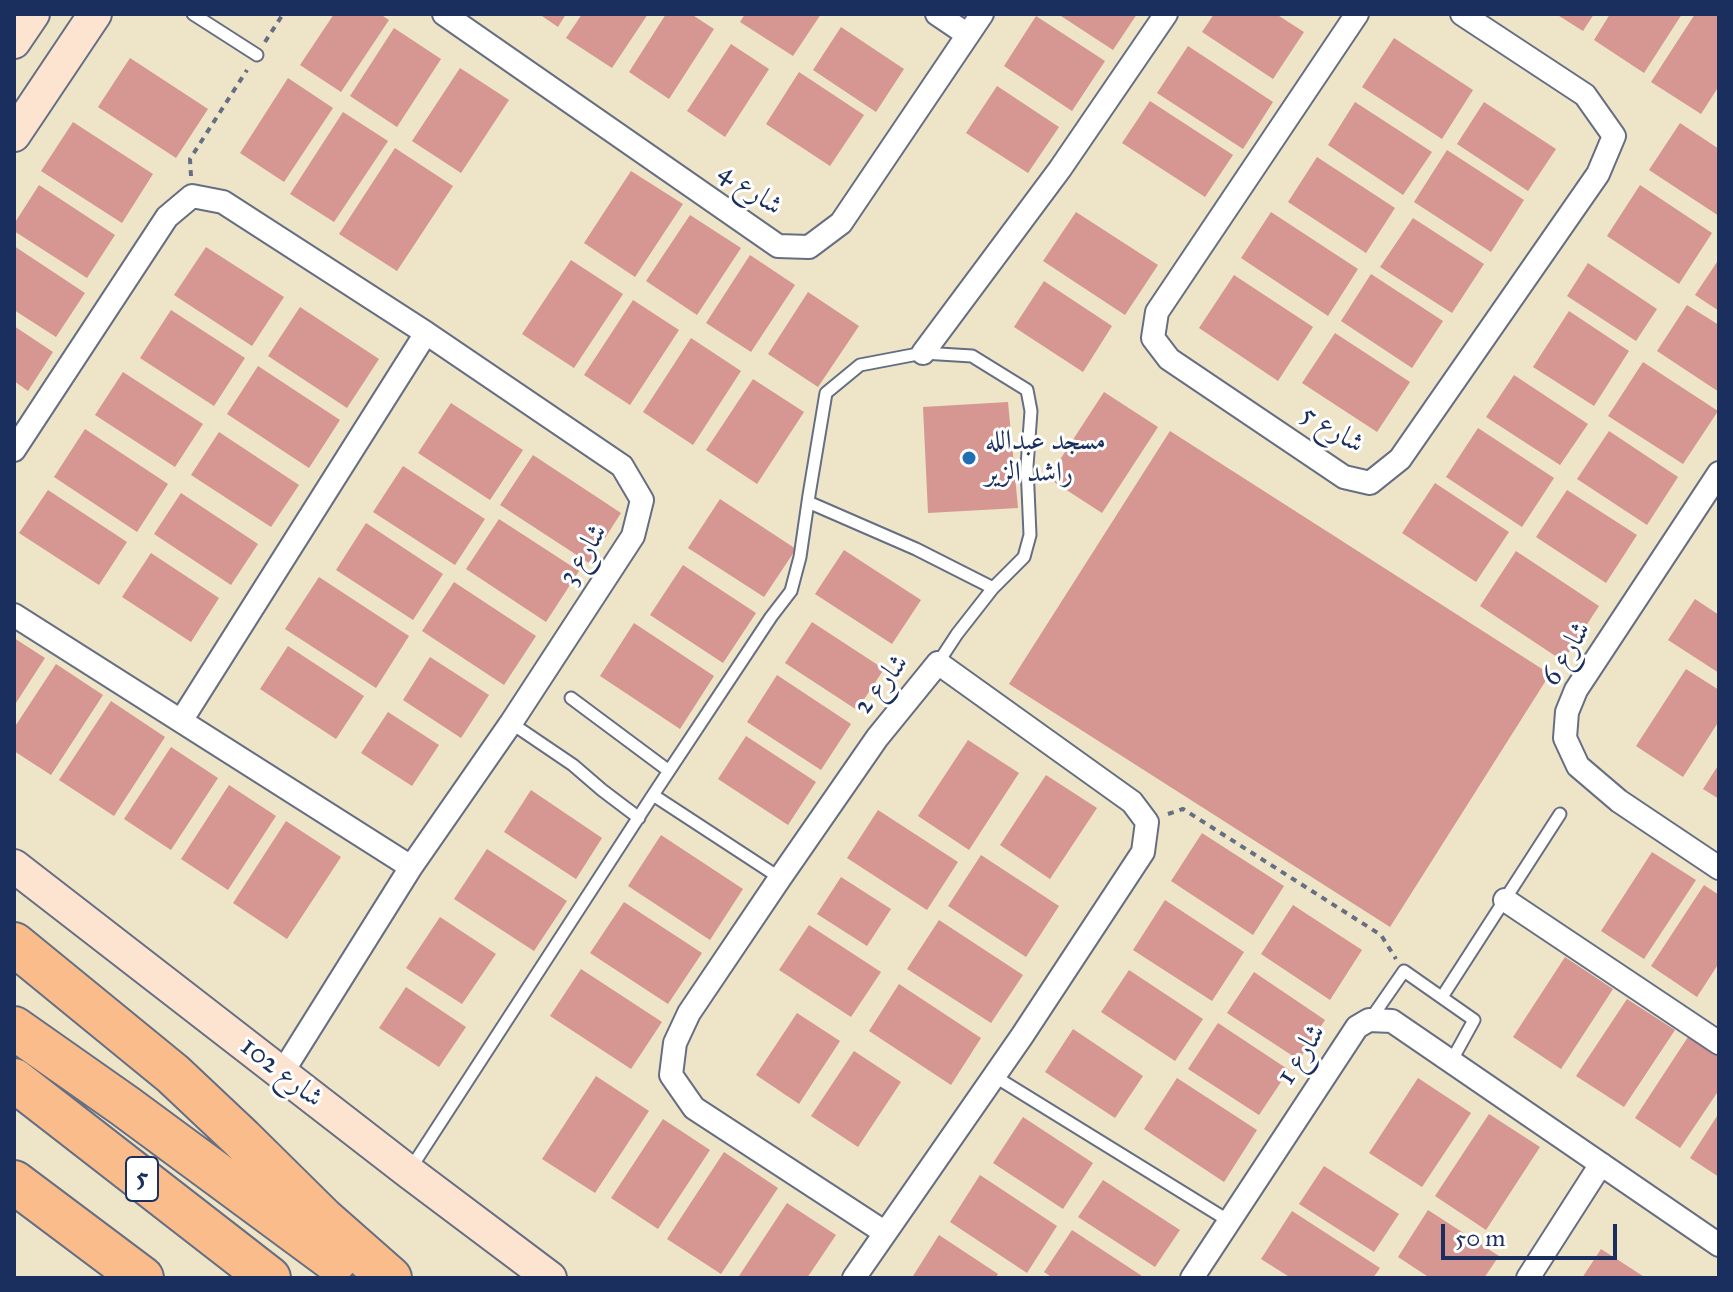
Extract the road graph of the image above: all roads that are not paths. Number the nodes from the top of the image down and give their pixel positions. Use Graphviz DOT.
graph roads {
  1 [pos="33,14"];
  2 [pos="95,14"];
  3 [pos="193,14"];
  4 [pos="444,14"];
  5 [pos="937,14"];
  6 [pos="982,14"];
  7 [pos="1166,14"];
  8 [pos="1357,14"];
  9 [pos="1462,14"];
  10 [pos="968,35"];
  11 [pos="14,42"];
  12 [pos="257,55"];
  13 [pos="14,135"];
  14 [pos="426,333"];
  15 [pos="923,353"];
  16 [pos="14,450"];
  17 [pos="1719,473"];
  18 [pos="808,502"];
  19 [pos="993,588"];
  20 [pos="14,615"];
  21 [pos="938,663"];
  22 [pos="571,698"];
  23 [pos="181,721"];
  24 [pos="511,723"];
  25 [pos="669,771"];
  26 [pos="653,795"];
  27 [pos="1560,814"];
  28 [pos="639,818"];
  29 [pos="14,866"];
  30 [pos="411,867"];
  31 [pos="1719,868"];
  32 [pos="780,878"];
  33 [pos="1505,900"];
  34 [pos="14,944"];
  35 [pos="1442,997"];
  36 [pos="1369,1020"];
  37 [pos="14,1028"];
  38 [pos="1719,1043"];
  39 [pos="1452,1060"];
  40 [pos="282,1073"];
  41 [pos="994,1076"];
  42 [pos="14,1080"];
  43 [pos="1601,1164"];
  44 [pos="409,1172"];
  45 [pos="14,1182"];
  46 [pos="14,1192"];
  47 [pos="1229,1221"];
  48 [pos="79,1230"];
  49 [pos="884,1232"];
  50 [pos="1719,1245"];
  51 [pos="142,1278"];
  52 [pos="269,1278"];
  53 [pos="358,1278"];
  54 [pos="390,1278"];
  55 [pos="550,1278"];
  56 [pos="854,1278"];
  57 [pos="1192,1278"];
  58 [pos="1528,1278"];
  1 -- 11 [label="street"];
  2 -- 13 [label="street"];
  3 -- 12 [label="lane"];
  4 -- 10 [label="street, شارع 4"];
  5 -- 10 [label="street"];
  6 -- 10 [label="street, شارع 4"];
  7 -- 15 [label="street"];
  8 -- 9 [label="street, شارع 5"];
  14 -- 16 [label="street, شارع 3"];
  14 -- 23 [label="street"];
  14 -- 24 [label="street, شارع 3"];
  15 -- 18 [label="lane"];
  15 -- 19 [label="lane"];
  17 -- 31 [label="street, شارع 6"];
  18 -- 19 [label="lane"];
  18 -- 25 [label="lane"];
  19 -- 21 [label="lane"];
  20 -- 23 [label="street"];
  21 -- 32 [label="street, شارع 2"];
  21 -- 41 [label="street, شارع 2"];
  22 -- 25 [label="lane"];
  23 -- 30 [label="street"];
  24 -- 28 [label="lane"];
  24 -- 30 [label="street, شارع 3"];
  25 -- 26 [label="lane"];
  26 -- 28 [label="lane"];
  26 -- 32 [label="lane"];
  27 -- 33 [label="lane"];
  28 -- 44 [label="lane"];
  29 -- 40 [label="street, شارع 102"];
  30 -- 40 [label="street, شارع 3"];
  32 -- 49 [label="street, شارع 2"];
  33 -- 35 [label="lane"];
  33 -- 38 [label="street"];
  34 -- 54 [label="highway"];
  35 -- 36 [label="lane"];
  35 -- 39 [label="lane"];
  36 -- 39 [label="street, شارع 1"];
  36 -- 47 [label="street, شارع 1"];
  37 -- 53 [label="highway"];
  39 -- 43 [label="street, شارع 1"];
  40 -- 44 [label="street, شارع 102"];
  41 -- 47 [label="lane"];
  41 -- 49 [label="street"];
  42 -- 52 [label="highway, 5"];
  43 -- 50 [label="street, شارع 1"];
  43 -- 58 [label="street"];
  44 -- 55 [label="street, شارع 102"];
  45 -- 48 [label="highway"];
  46 -- 48 [label="highway"];
  47 -- 57 [label="street, شارع 1"];
  48 -- 51 [label="highway"];
  49 -- 56 [label="street"];
}
